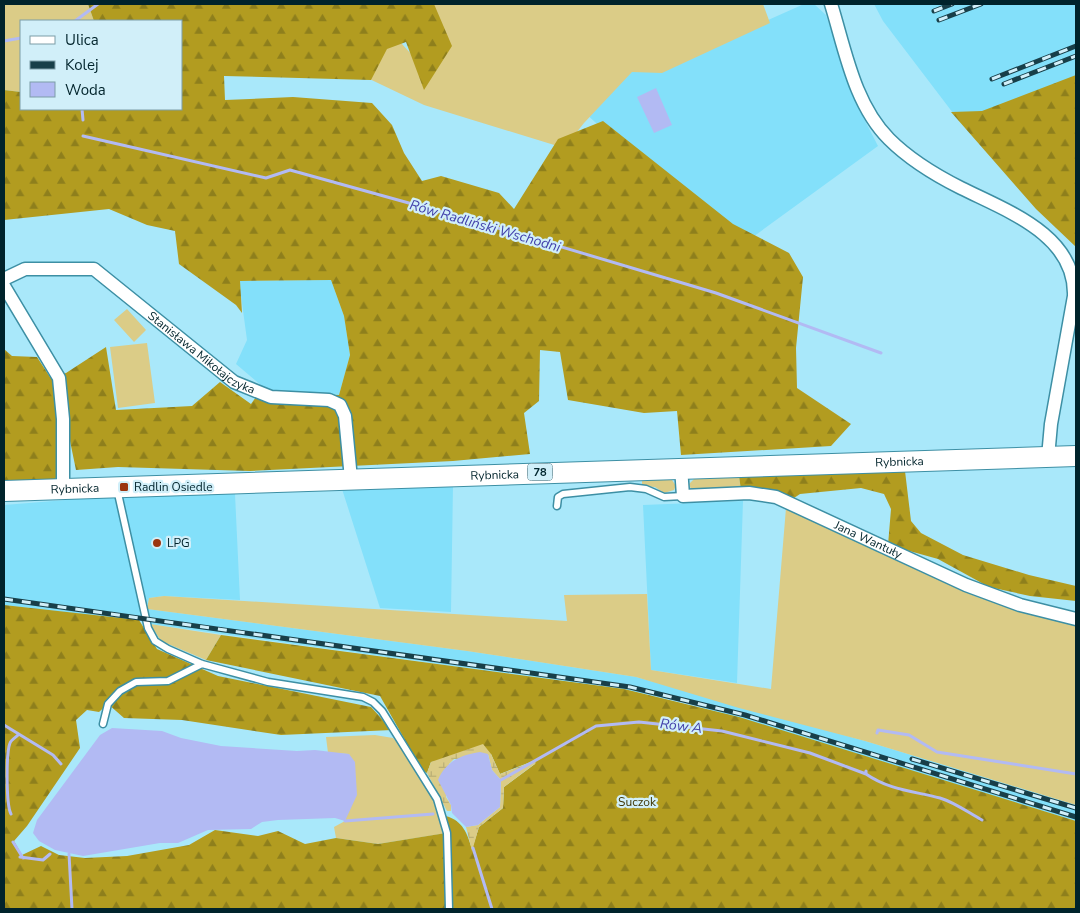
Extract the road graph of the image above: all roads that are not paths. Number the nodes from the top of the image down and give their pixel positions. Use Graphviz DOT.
graph roads {
  1 [pos="831,4"];
  2 [pos="4,279"];
  3 [pos="4,286"];
  4 [pos="1076,456"];
  5 [pos="1048,457"];
  6 [pos="681,468"];
  7 [pos="352,479"];
  8 [pos="117,487"];
  9 [pos="63,489"];
  10 [pos="4,491"];
  11 [pos="683,496"];
  12 [pos="557,506"];
  13 [pos="1076,620"];
  14 [pos="202,664"];
  15 [pos="103,724"];
  16 [pos="449,909"];
  1 -- 5 [label="street"];
  2 -- 7 [label="street, Stanisława Mikołajczyka"];
  3 -- 9 [label="street"];
  4 -- 5 [label="main road, Rybnicka / 78"];
  5 -- 6 [label="main road, Rybnicka / 78"];
  6 -- 7 [label="main road, Rybnicka / 78"];
  6 -- 11 [label="street"];
  7 -- 8 [label="main road, Rybnicka / 78"];
  8 -- 9 [label="main road, Rybnicka / 78"];
  8 -- 14 [label="lane"];
  9 -- 10 [label="main road, Rybnicka / 78"];
  11 -- 12 [label="lane"];
  11 -- 13 [label="street, Jana Wantuły"];
  14 -- 15 [label="lane"];
  14 -- 16 [label="lane"];
}
